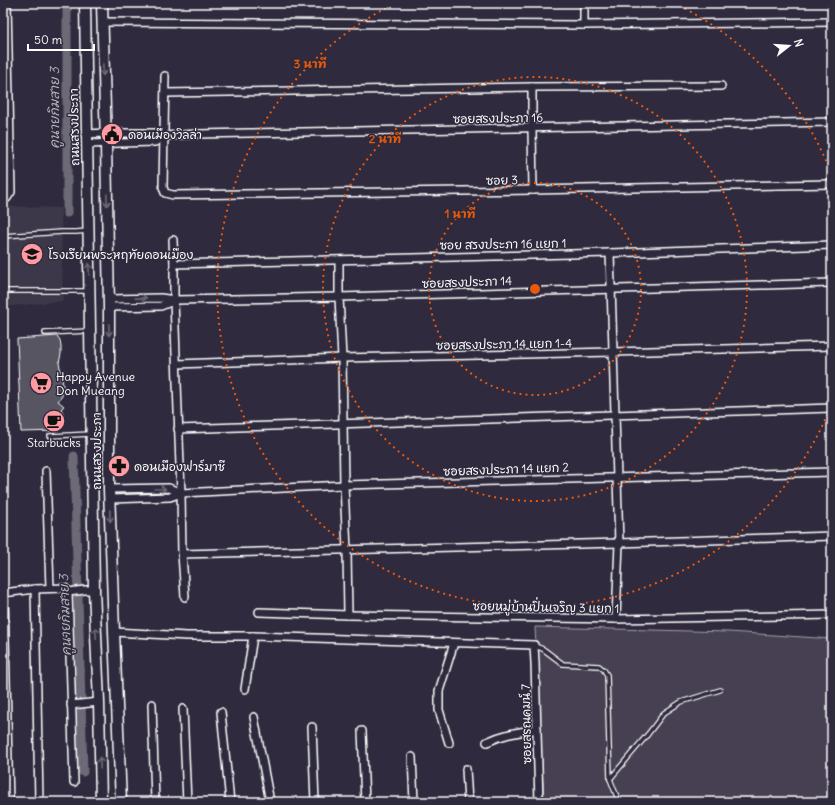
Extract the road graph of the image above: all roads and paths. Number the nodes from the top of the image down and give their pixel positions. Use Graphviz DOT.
graph roads {
  1 [pos="7,3"];
  2 [pos="85,3"];
  3 [pos="102,3"];
  4 [pos="584,3"];
  5 [pos="5,12"];
  6 [pos="102,22"];
  7 [pos="832,22"];
  8 [pos="584,25"];
  9 [pos="165,76"];
  10 [pos="721,86"];
  11 [pos="532,87"];
  12 [pos="165,93"];
  13 [pos="832,122"];
  14 [pos="6,124"];
  15 [pos="532,129"];
  16 [pos="105,133"];
  17 [pos="164,136"];
  18 [pos="87,139"];
  19 [pos="106,144"];
  20 [pos="832,184"];
  21 [pos="533,190"];
  22 [pos="3,200"];
  23 [pos="88,231"];
  24 [pos="3,236"];
  25 [pos="173,240"];
  26 [pos="832,245"];
  27 [pos="610,253"];
  28 [pos="338,260"];
  29 [pos="174,264"];
  30 [pos="832,283"];
  31 [pos="611,289"];
  32 [pos="3,291"];
  33 [pos="90,291"];
  34 [pos="339,297"];
  35 [pos="174,300"];
  36 [pos="109,303"];
  37 [pos="90,331"];
  38 [pos="45,333"];
  39 [pos="832,346"];
  40 [pos="613,352"];
  41 [pos="342,358"];
  42 [pos="176,364"];
  43 [pos="832,408"];
  44 [pos="615,414"];
  45 [pos="343,424"];
  46 [pos="178,429"];
  47 [pos="91,434"];
  48 [pos="50,436"];
  49 [pos="46,471"];
  50 [pos="832,472"];
  51 [pos="617,477"];
  52 [pos="344,485"];
  53 [pos="181,493"];
  54 [pos="109,494"];
  55 [pos="832,536"];
  56 [pos="619,543"];
  57 [pos="347,550"];
  58 [pos="182,554"];
  59 [pos="50,588"];
  60 [pos="35,589"];
  61 [pos="90,590"];
  62 [pos="72,592"];
  63 [pos="3,593"];
  64 [pos="185,597"];
  65 [pos="259,612"];
  66 [pos="348,615"];
  67 [pos="832,615"];
  68 [pos="616,619"];
  69 [pos="114,632"];
  70 [pos="253,636"];
  71 [pos="454,643"];
  72 [pos="534,645"];
  73 [pos="245,689"];
  74 [pos="720,690"];
  75 [pos="99,702"];
  76 [pos="74,704"];
  77 [pos="152,704"];
  78 [pos="183,709"];
  79 [pos="221,712"];
  80 [pos="254,717"];
  81 [pos="312,728"];
  82 [pos="537,728"];
  83 [pos="362,731"];
  84 [pos="487,742"];
  85 [pos="449,743"];
  86 [pos="412,757"];
  87 [pos="466,769"];
  88 [pos="610,779"];
  89 [pos="74,782"];
  90 [pos="9,802"];
  91 [pos="39,802"];
  92 [pos="101,802"];
  93 [pos="121,802"];
  94 [pos="155,802"];
  95 [pos="187,802"];
  96 [pos="230,802"];
  97 [pos="270,802"];
  98 [pos="315,802"];
  99 [pos="365,802"];
  100 [pos="414,802"];
  101 [pos="468,802"];
  102 [pos="539,802"];
  103 [pos="619,802"];
  1 -- 5 [label="street"];
  2 -- 18 [label="main road, ถนนสรงประภา"];
  3 -- 6 [label="main road, ถนนสรงประภา"];
  4 -- 8 [label="street"];
  5 -- 14 [label="street"];
  6 -- 8 [label="street"];
  6 -- 16 [label="main road, ถนนสรงประภา, one-way"];
  7 -- 8 [label="street"];
  9 -- 12 [label="street"];
  10 -- 11 [label="street"];
  11 -- 12 [label="street"];
  11 -- 15 [label="street"];
  12 -- 17 [label="street"];
  13 -- 15 [label="street, ซอยสรงประภา 16"];
  14 -- 22 [label="street"];
  15 -- 17 [label="street, ซอยสรงประภา 16"];
  15 -- 21 [label="street"];
  16 -- 17 [label="street"];
  16 -- 18 [label="street"];
  16 -- 19 [label="main road, ถนนสรงประภา"];
  17 -- 19 [label="street"];
  17 -- 21 [label="street, ซอย 3"];
  18 -- 19 [label="street"];
  18 -- 23 [label="main road, ถนนสรงประภา"];
  19 -- 36 [label="main road, ถนนสรงประภา, one-way"];
  20 -- 21 [label="street, ซอย 3"];
  23 -- 24 [label="lane"];
  33 -- 23 [label="main road, ถนนสรงประภา, one-way"];
  25 -- 29 [label="street"];
  26 -- 27 [label="street, ซอย สรงประภา 16 แยก 1"];
  27 -- 28 [label="street, ซอย สรงประภา 16 แยก 1"];
  27 -- 31 [label="street"];
  28 -- 29 [label="street, ซอย สรงประภา 16 แยก 1"];
  28 -- 34 [label="street"];
  29 -- 35 [label="street"];
  30 -- 31 [label="street, ซอยสรงประภา 14"];
  31 -- 34 [label="street, ซอยสรงประภา 14"];
  31 -- 40 [label="street"];
  32 -- 33 [label="lane"];
  33 -- 37 [label="main road, ถนนสรงประภา"];
  34 -- 35 [label="street, ซอยสรงประภา 14"];
  34 -- 41 [label="street"];
  35 -- 36 [label="street, ซอยสรงประภา 14"];
  35 -- 42 [label="street"];
  36 -- 54 [label="main road, ถนนสรงประภา, one-way"];
  37 -- 38 [label="lane"];
  37 -- 47 [label="main road, ถนนสรงประภา"];
  39 -- 40 [label="street, ซอยสรงประภา 14 แยก 1-4"];
  40 -- 41 [label="street, ซอยสรงประภา 14 แยก 1-4"];
  40 -- 44 [label="street"];
  41 -- 42 [label="street, ซอยสรงประภา 14 แยก 1-4"];
  41 -- 45 [label="street"];
  42 -- 46 [label="street"];
  43 -- 44 [label="street"];
  44 -- 45 [label="street"];
  44 -- 51 [label="street"];
  45 -- 46 [label="street"];
  45 -- 52 [label="street"];
  46 -- 53 [label="street"];
  47 -- 48 [label="lane"];
  47 -- 61 [label="main road, ถนนสรงประภา"];
  49 -- 59 [label="street"];
  50 -- 51 [label="street, ซอยสรงประภา 14 แยก 2"];
  51 -- 52 [label="street, ซอยสรงประภา 14 แยก 2"];
  51 -- 56 [label="street"];
  52 -- 53 [label="street, ซอยสรงประภา 14 แยก 2"];
  52 -- 57 [label="street"];
  53 -- 54 [label="street, ซอยสรงประภา 14 แยก 2"];
  53 -- 58 [label="street"];
  54 -- 69 [label="main road, ถนนสรงประภา, one-way"];
  55 -- 56 [label="street"];
  56 -- 57 [label="street"];
  56 -- 68 [label="street"];
  57 -- 58 [label="street"];
  57 -- 66 [label="street"];
  58 -- 64 [label="street"];
  59 -- 60 [label="street"];
  59 -- 62 [label="street"];
  60 -- 63 [label="street"];
  60 -- 91 [label="street"];
  61 -- 62 [label="street"];
  75 -- 61 [label="main road, ถนนสรงประภา, one-way"];
  62 -- 76 [label="street"];
  63 -- 90 [label="street"];
  65 -- 66 [label="street, ซอยหมู่บ้านปิ่นเจริญ 3 แยก 1"];
  66 -- 68 [label="street, ซอยหมู่บ้านปิ่นเจริญ 3 แยก 1"];
  67 -- 68 [label="street, ซอยหมู่บ้านปิ่นเจริญ 3 แยก 1"];
  69 -- 70 [label="street"];
  69 -- 93 [label="main road, ถนนสรงประภา"];
  70 -- 71 [label="street"];
  70 -- 73 [label="street"];
  71 -- 72 [label="street"];
  71 -- 85 [label="street"];
  72 -- 82 [label="street, ซอยสรณคมน์ 7"];
  72 -- 88 [label="lane"];
  74 -- 88 [label="lane"];
  75 -- 76 [label="street"];
  92 -- 75 [label="main road, ถนนสรงประภา, one-way"];
  76 -- 89 [label="street"];
  77 -- 94 [label="street"];
  78 -- 95 [label="street"];
  79 -- 96 [label="street"];
  80 -- 97 [label="street"];
  81 -- 98 [label="street"];
  82 -- 84 [label="street"];
  82 -- 102 [label="street, ซอยสรณคมน์ 7"];
  83 -- 99 [label="street"];
  86 -- 100 [label="street"];
  87 -- 101 [label="street"];
  88 -- 103 [label="lane"];
}
